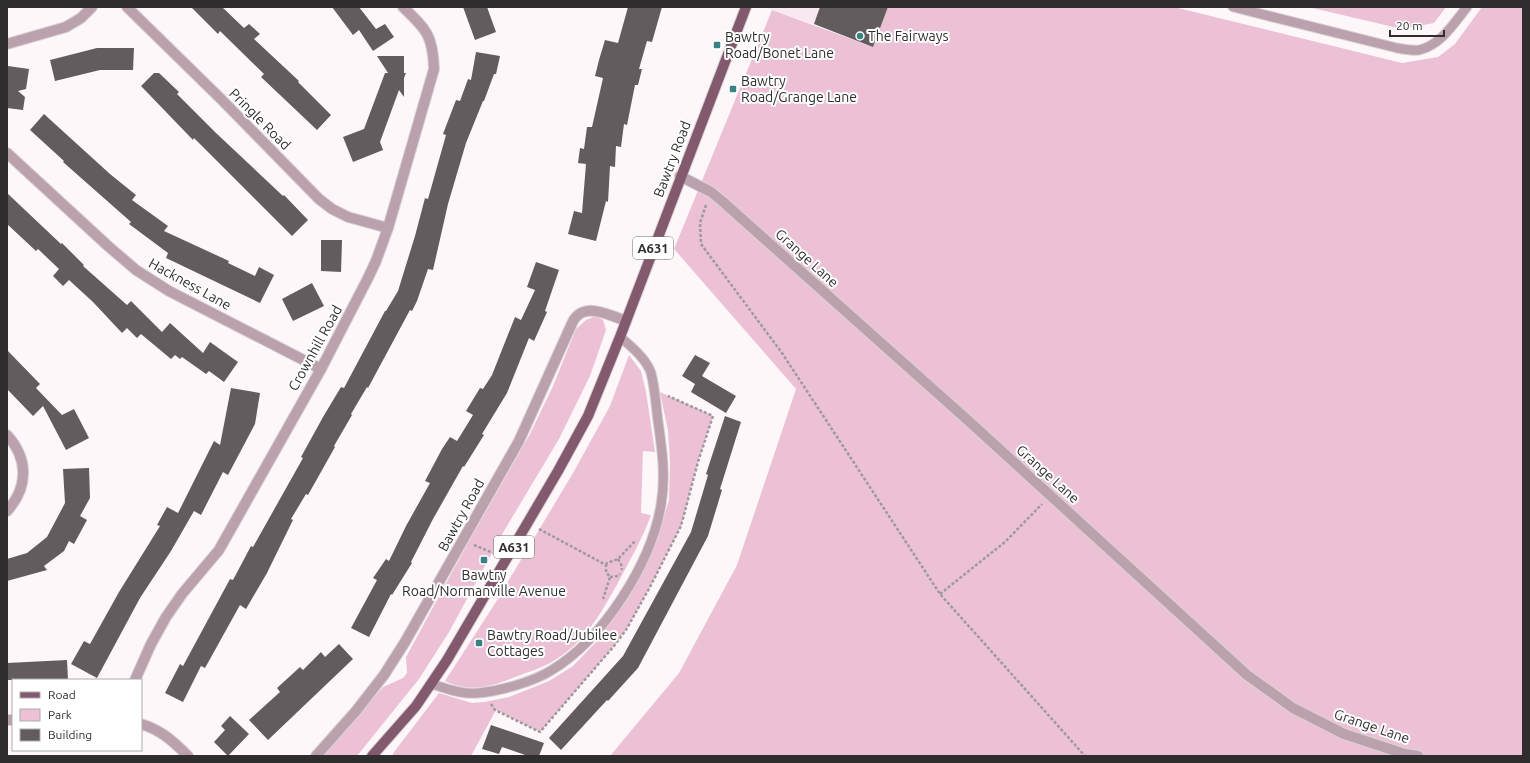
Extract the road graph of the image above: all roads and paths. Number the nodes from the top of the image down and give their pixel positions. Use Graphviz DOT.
graph roads {
  1 [pos="92,7"];
  2 [pos="127,7"];
  3 [pos="403,7"];
  4 [pos="746,7"];
  5 [pos="1233,7"];
  6 [pos="1467,7"];
  7 [pos="7,44"];
  8 [pos="7,153"];
  9 [pos="680,176"];
  10 [pos="711,192"];
  11 [pos="388,228"];
  12 [pos="626,321"];
  13 [pos="620,337"];
  14 [pos="321,368"];
  15 [pos="7,435"];
  16 [pos="1050,495"];
  17 [pos="7,510"];
  18 [pos="528,523"];
  19 [pos="639,537"];
  20 [pos="463,539"];
  21 [pos="618,559"];
  22 [pos="507,560"];
  23 [pos="606,565"];
  24 [pos="610,577"];
  25 [pos="940,594"];
  26 [pos="603,600"];
  27 [pos="135,679"];
  28 [pos="431,684"];
  29 [pos="142,724"];
  30 [pos="188,756"];
  31 [pos="316,756"];
  32 [pos="372,756"];
  33 [pos="1085,756"];
  34 [pos="1418,756"];
  1 -- 7 [label="street"];
  2 -- 11 [label="street, Pringle Road"];
  3 -- 11 [label="street, Crownhill Road"];
  4 -- 9 [label="main road, Bawtry Road / A631"];
  5 -- 6 [label="lane"];
  8 -- 14 [label="street, Hackness Lane"];
  9 -- 10 [label="street, Grange Lane"];
  9 -- 12 [label="main road, Bawtry Road / A631"];
  10 -- 16 [label="street, Grange Lane"];
  10 -- 25 [label="path"];
  11 -- 14 [label="street, Crownhill Road"];
  12 -- 13 [label="main road, Bawtry Road / A631"];
  12 -- 20 [label="street, Bawtry Road"];
  13 -- 18 [label="main road, Bawtry Road / A631"];
  13 -- 28 [label="lane"];
  14 -- 27 [label="street, Crownhill Road"];
  15 -- 17 [label="street"];
  16 -- 25 [label="path"];
  16 -- 34 [label="street, Grange Lane"];
  18 -- 22 [label="main road, Bawtry Road / A631"];
  18 -- 23 [label="path"];
  19 -- 21 [label="path"];
  20 -- 22 [label="path"];
  20 -- 31 [label="street, Bawtry Road"];
  21 -- 23 [label="path"];
  21 -- 24 [label="path"];
  22 -- 28 [label="main road, Bawtry Road / A631"];
  23 -- 24 [label="path"];
  24 -- 26 [label="path"];
  25 -- 33 [label="path"];
  28 -- 32 [label="main road, Bawtry Road / A631"];
  29 -- 30 [label="street"];
}
